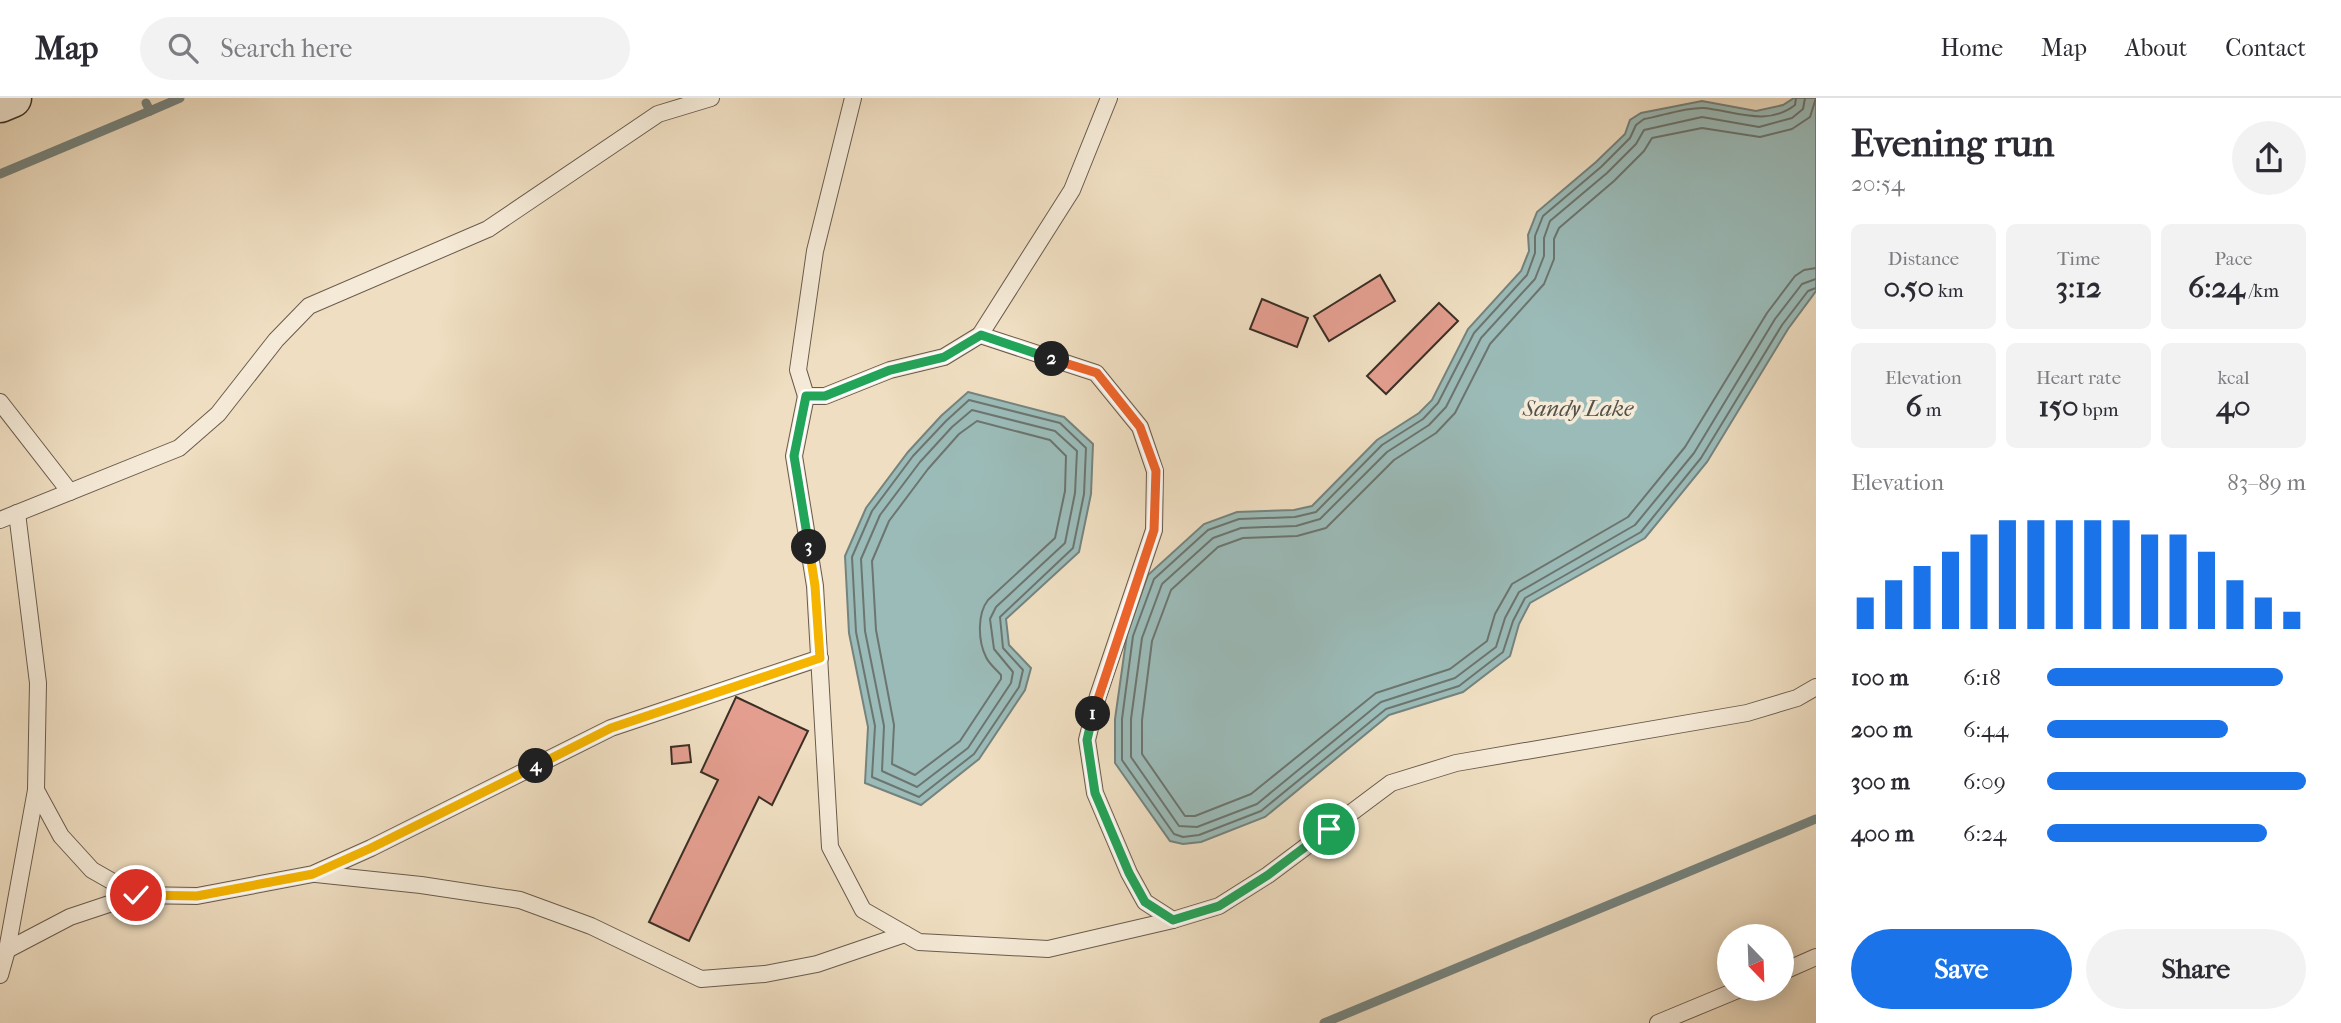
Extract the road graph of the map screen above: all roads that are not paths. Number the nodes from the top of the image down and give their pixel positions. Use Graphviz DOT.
graph roads {
  1 [pos="12,98"];
  2 [pos="711,98"];
  3 [pos="853,98"];
  4 [pos="1109,98"];
  5 [pos="0,103"];
  6 [pos="981,335"];
  7 [pos="806,396"];
  8 [pos="0,402"];
  9 [pos="69,492"];
  10 [pos="17,513"];
  11 [pos="0,520"];
  12 [pos="820,658"];
  13 [pos="1816,687"];
  14 [pos="36,790"];
  15 [pos="313,874"];
  16 [pos="136,895"];
  17 [pos="1173,920"];
  18 [pos="905,934"];
  19 [pos="7,950"];
  20 [pos="1816,957"];
  21 [pos="1794,967"];
  22 [pos="0,975"];
  23 [pos="1717,999"];
  24 [pos="1658,1023"];
  1 -- 5 [label="main road"];
  2 -- 9 [label="lane"];
  3 -- 7 [label="lane"];
  4 -- 6 [label="lane"];
  6 -- 7 [label="lane"];
  6 -- 17 [label="lane"];
  7 -- 12 [label="lane"];
  8 -- 9 [label="lane"];
  9 -- 10 [label="lane"];
  10 -- 11 [label="lane"];
  10 -- 14 [label="lane"];
  12 -- 15 [label="lane"];
  12 -- 18 [label="lane"];
  13 -- 17 [label="lane"];
  14 -- 16 [label="lane"];
  14 -- 19 [label="lane"];
  15 -- 16 [label="lane"];
  15 -- 18 [label="lane"];
  16 -- 19 [label="lane"];
  17 -- 18 [label="lane"];
  19 -- 22 [label="lane"];
  20 -- 21 [label="lane"];
  23 -- 24 [label="lane"];
}
